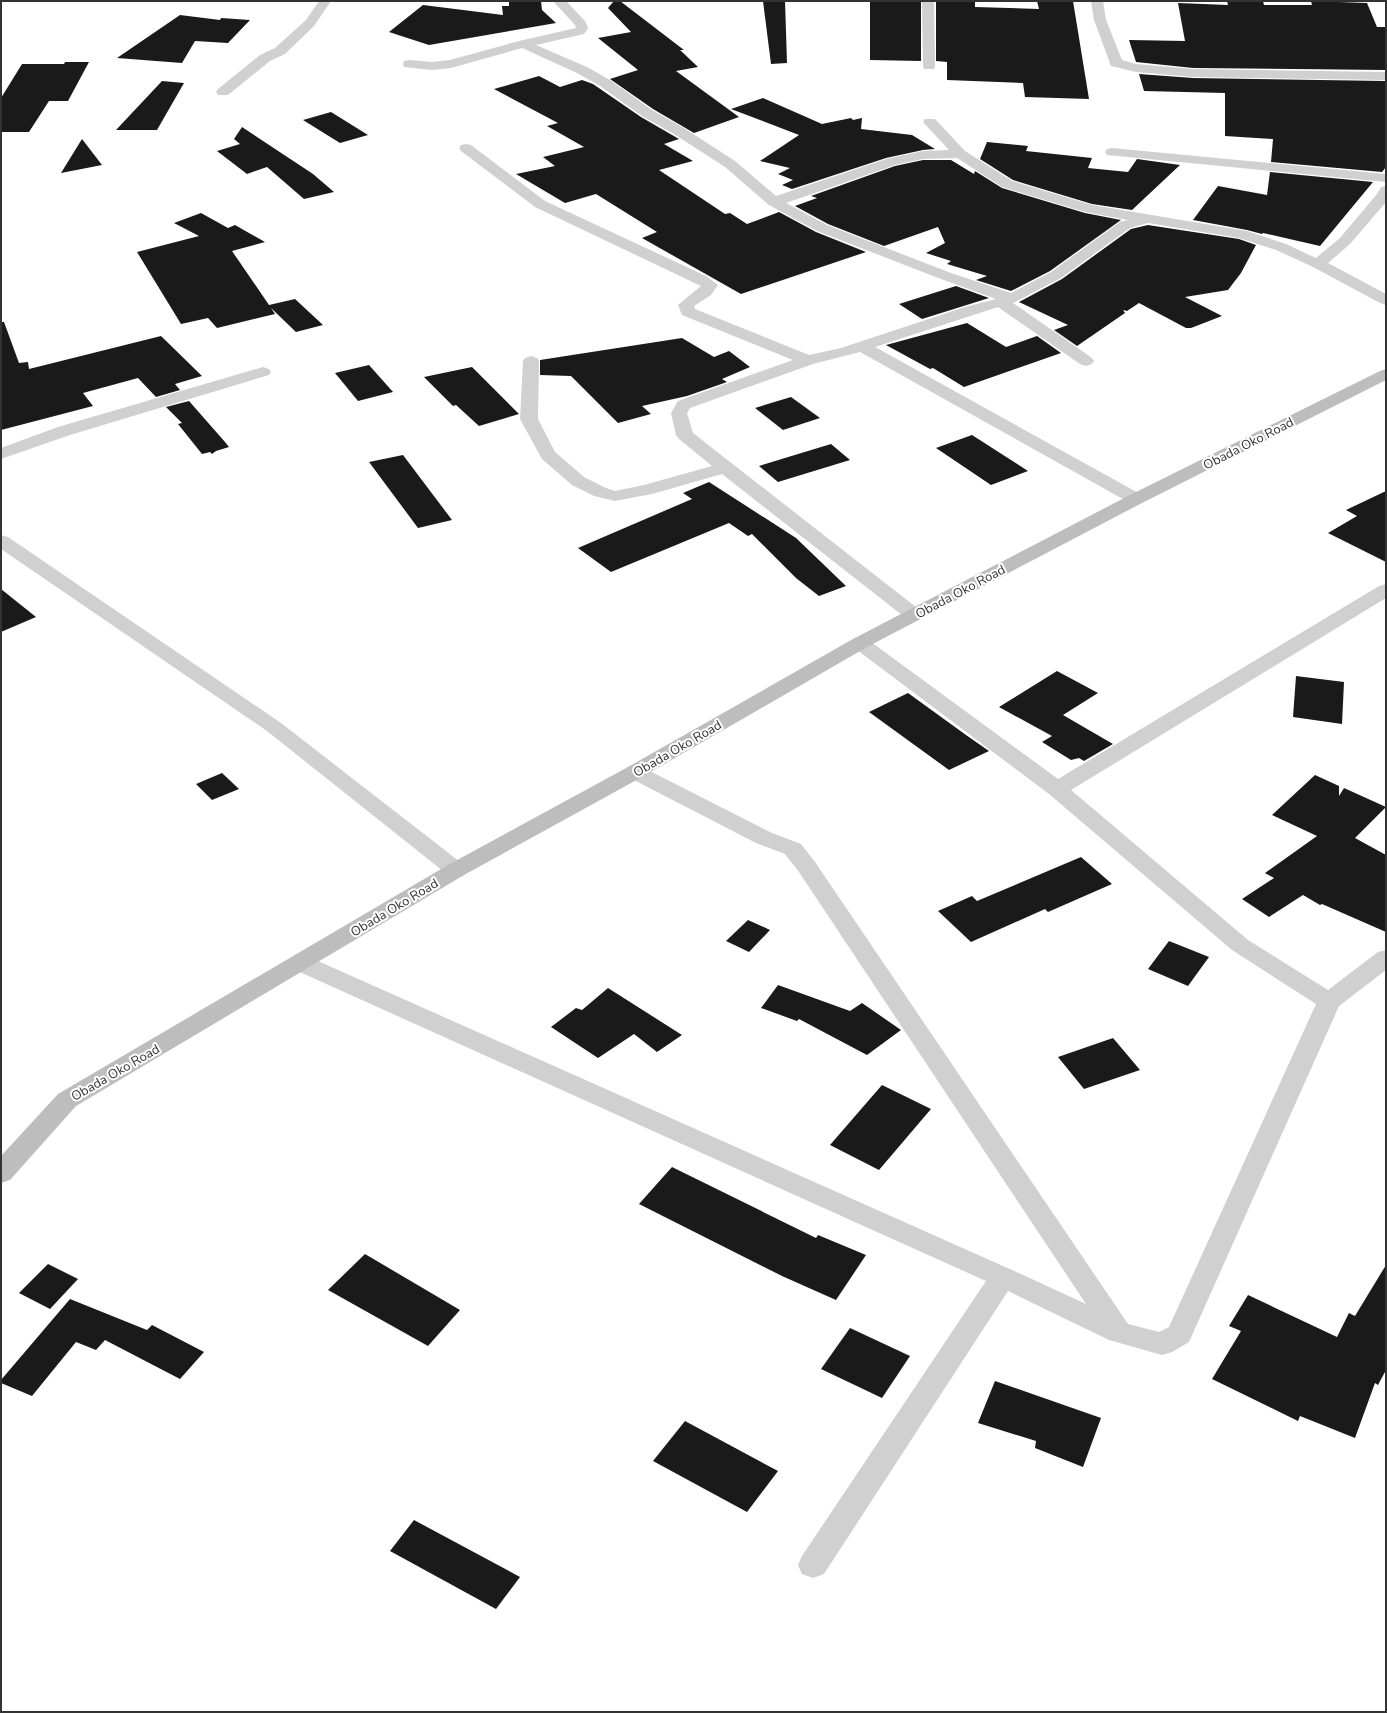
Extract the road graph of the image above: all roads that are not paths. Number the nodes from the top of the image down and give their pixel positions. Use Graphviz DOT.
graph roads {
  1 [pos="325,1"];
  2 [pos="559,1"];
  3 [pos="928,1"];
  4 [pos="1097,1"];
  5 [pos="524,44"];
  6 [pos="409,64"];
  7 [pos="929,66"];
  8 [pos="1386,76"];
  9 [pos="223,92"];
  10 [pos="930,122"];
  11 [pos="466,148"];
  12 [pos="1112,152"];
  13 [pos="960,154"];
  14 [pos="1386,178"];
  15 [pos="1386,190"];
  16 [pos="774,202"];
  17 [pos="1148,219"];
  18 [pos="1318,264"];
  19 [pos="1386,300"];
  20 [pos="1006,301"];
  21 [pos="861,346"];
  22 [pos="808,360"];
  23 [pos="531,361"];
  24 [pos="1086,361"];
  25 [pos="263,372"];
  26 [pos="1386,374"];
  27 [pos="1,454"];
  28 [pos="725,468"];
  29 [pos="1136,499"];
  30 [pos="1,541"];
  31 [pos="1386,590"];
  32 [pos="914,615"];
  33 [pos="860,643"];
  34 [pos="635,772"];
  35 [pos="1057,790"];
  36 [pos="456,870"];
  37 [pos="1386,958"];
  38 [pos="301,963"];
  39 [pos="1329,1001"];
  40 [pos="1,1173"];
  41 [pos="1003,1276"];
  42 [pos="1119,1332"];
  43 [pos="813,1565"];
  1 -- 9 [label="street"];
  2 -- 5 [label="street"];
  3 -- 7 [label="street"];
  4 -- 8 [label="street"];
  5 -- 6 [label="street"];
  5 -- 16 [label="street"];
  10 -- 13 [label="street"];
  11 -- 22 [label="street"];
  12 -- 14 [label="street"];
  13 -- 16 [label="street"];
  13 -- 17 [label="street"];
  15 -- 18 [label="street"];
  16 -- 20 [label="street"];
  17 -- 18 [label="street"];
  17 -- 20 [label="street"];
  18 -- 19 [label="street"];
  20 -- 21 [label="street"];
  20 -- 24 [label="street"];
  21 -- 22 [label="street"];
  21 -- 29 [label="street"];
  22 -- 28 [label="street"];
  23 -- 28 [label="street"];
  25 -- 27 [label="street"];
  26 -- 29 [label="main road, Obada Oko Road"];
  28 -- 32 [label="street"];
  29 -- 32 [label="main road, Obada Oko Road"];
  30 -- 36 [label="street"];
  31 -- 35 [label="street"];
  32 -- 33 [label="main road, Obada Oko Road"];
  33 -- 34 [label="main road, Obada Oko Road"];
  33 -- 35 [label="street"];
  34 -- 36 [label="main road, Obada Oko Road"];
  34 -- 42 [label="street"];
  35 -- 39 [label="street"];
  36 -- 38 [label="main road, Obada Oko Road"];
  37 -- 39 [label="street"];
  38 -- 40 [label="main road, Obada Oko Road"];
  38 -- 41 [label="street"];
  39 -- 42 [label="street"];
  41 -- 42 [label="street"];
  41 -- 43 [label="street"];
}
